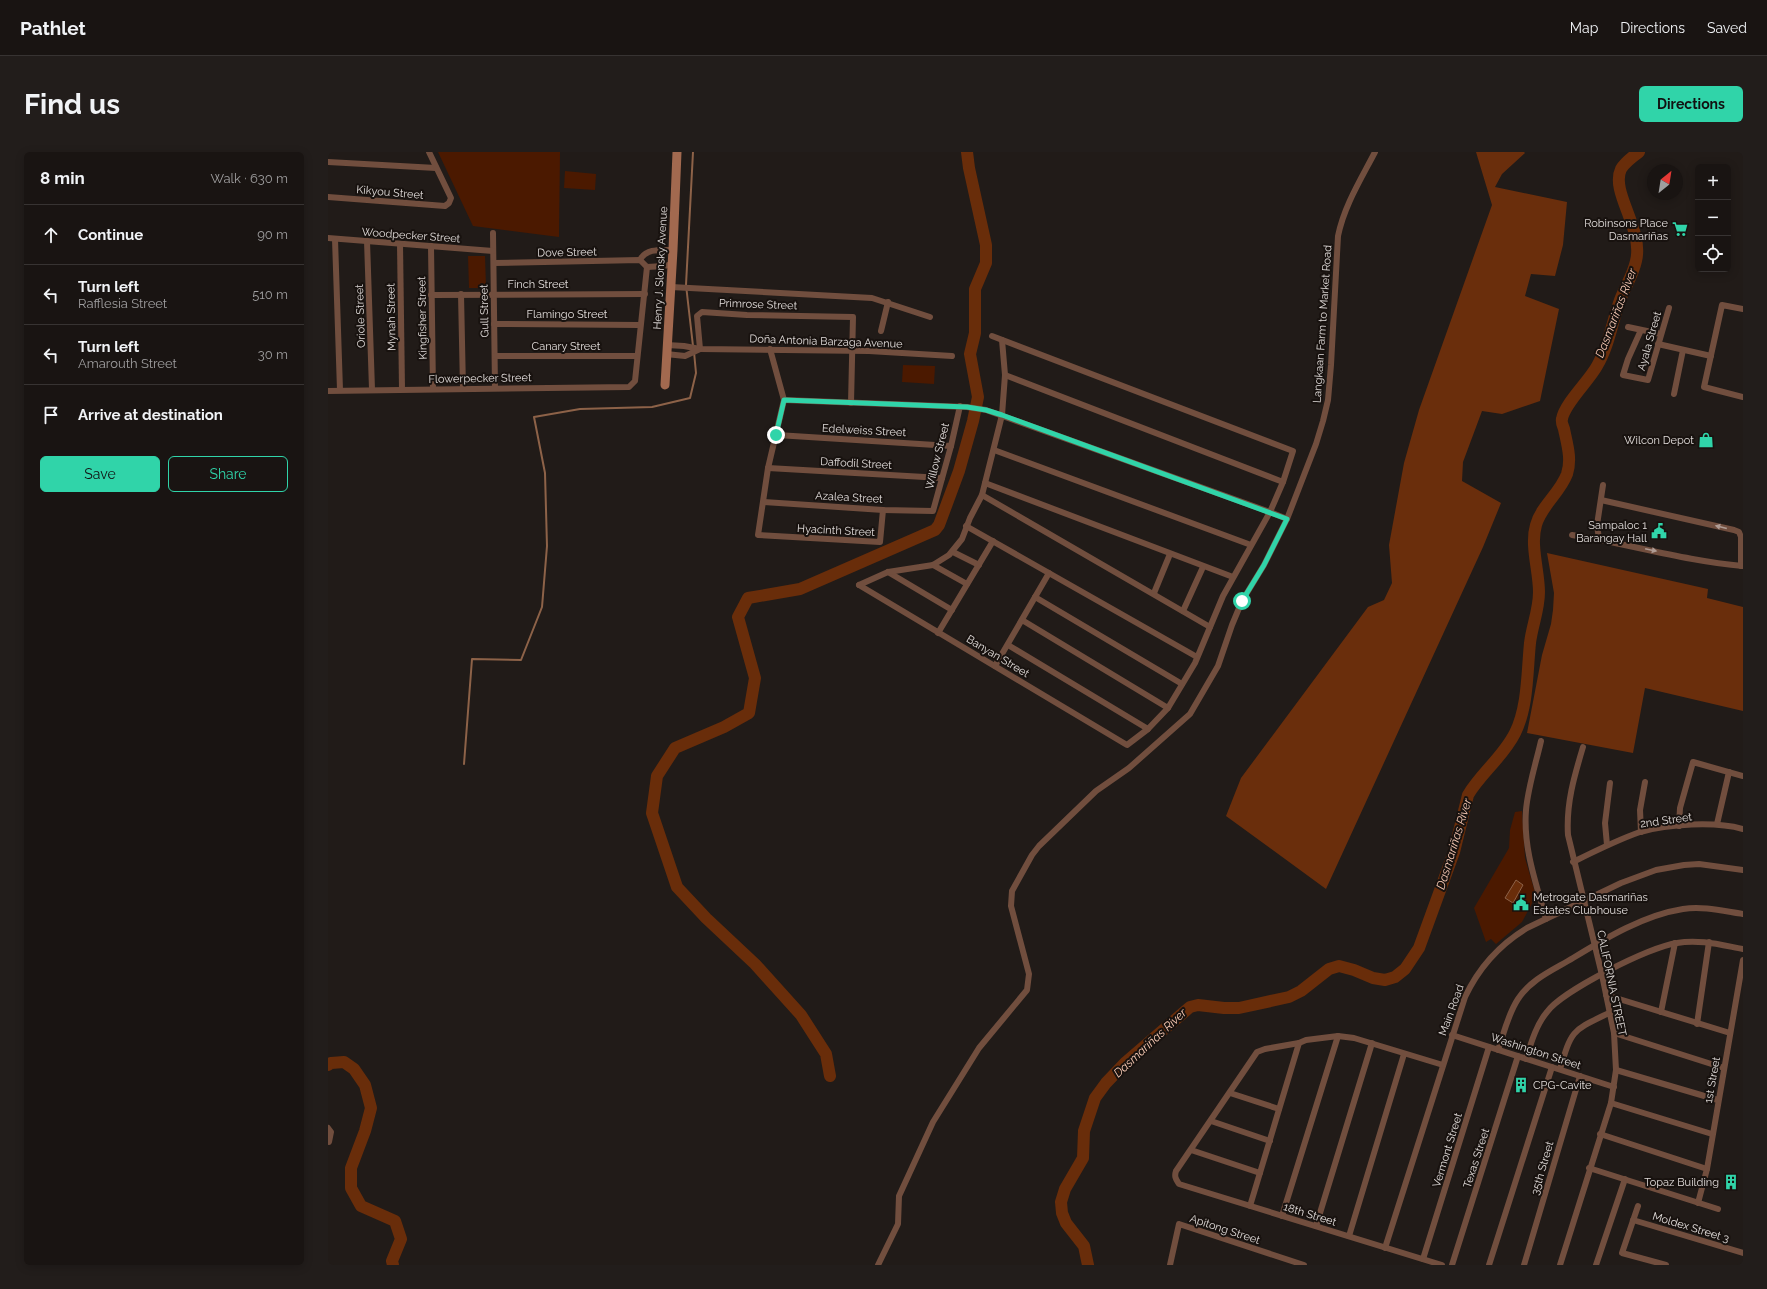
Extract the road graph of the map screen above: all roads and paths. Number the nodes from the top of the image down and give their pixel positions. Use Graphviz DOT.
graph roads {
  1 [pos="429,152"];
  2 [pos="677,152"];
  3 [pos="1374,152"];
  4 [pos="328,162"];
  5 [pos="436,168"];
  6 [pos="328,197"];
  7 [pos="493,233"];
  8 [pos="328,238"];
  9 [pos="335,238"];
  10 [pos="367,241"];
  11 [pos="400,244"];
  12 [pos="431,246"];
  13 [pos="673,250"];
  14 [pos="494,251"];
  15 [pos="640,260"];
  16 [pos="494,263"];
  17 [pos="673,264"];
  18 [pos="647,267"];
  19 [pos="671,288"];
  20 [pos="461,294"];
  21 [pos="645,294"];
  22 [pos="431,295"];
  23 [pos="494,295"];
  24 [pos="888,302"];
  25 [pos="1669,308"];
  26 [pos="1743,309"];
  27 [pos="930,317"];
  28 [pos="494,324"];
  29 [pos="640,325"];
  30 [pos="1628,327"];
  31 [pos="1641,330"];
  32 [pos="881,331"];
  33 [pos="1661,334"];
  34 [pos="992,336"];
  35 [pos="1002,340"];
  36 [pos="1658,344"];
  37 [pos="667,345"];
  38 [pos="700,349"];
  39 [pos="770,349"];
  40 [pos="1683,350"];
  41 [pos="853,352"];
  42 [pos="666,354"];
  43 [pos="495,356"];
  44 [pos="637,356"];
  45 [pos="952,356"];
  46 [pos="1711,356"];
  47 [pos="1005,375"];
  48 [pos="664,384"];
  49 [pos="495,388"];
  50 [pos="402,389"];
  51 [pos="433,389"];
  52 [pos="463,389"];
  53 [pos="340,390"];
  54 [pos="372,390"];
  55 [pos="328,391"];
  56 [pos="1674,394"];
  57 [pos="1743,397"];
  58 [pos="784,400"];
  59 [pos="851,403"];
  60 [pos="960,406"];
  61 [pos="1002,415"];
  62 [pos="776,435"];
  63 [pos="951,446"];
  64 [pos="994,450"];
  65 [pos="768,468"];
  66 [pos="942,478"];
  67 [pos="1283,482"];
  68 [pos="985,483"];
  69 [pos="1603,485"];
  70 [pos="982,495"];
  71 [pos="1601,500"];
  72 [pos="764,502"];
  73 [pos="883,510"];
  74 [pos="933,511"];
  75 [pos="1270,512"];
  76 [pos="1287,519"];
  77 [pos="966,526"];
  78 [pos="1572,535"];
  79 [pos="1599,539"];
  80 [pos="993,541"];
  81 [pos="1251,545"];
  82 [pos="953,552"];
  83 [pos="1170,554"];
  84 [pos="933,565"];
  85 [pos="979,565"];
  86 [pos="1742,566"];
  87 [pos="1203,567"];
  88 [pos="888,572"];
  89 [pos="1049,573"];
  90 [pos="1233,577"];
  91 [pos="967,584"];
  92 [pos="1154,593"];
  93 [pos="1035,597"];
  94 [pos="952,610"];
  95 [pos="1183,611"];
  96 [pos="1022,620"];
  97 [pos="1210,627"];
  98 [pos="938,633"];
  99 [pos="1008,645"];
  100 [pos="1197,658"];
  101 [pos="995,666"];
  102 [pos="1182,684"];
  103 [pos="1168,708"];
  104 [pos="1148,729"];
  105 [pos="1541,741"];
  106 [pos="1583,747"];
  107 [pos="1729,772"];
  108 [pos="1743,776"];
  109 [pos="1645,782"];
  110 [pos="1610,783"];
  111 [pos="1717,824"];
  112 [pos="1679,826"];
  113 [pos="1743,829"];
  114 [pos="1641,832"];
  115 [pos="1607,846"];
  116 [pos="1573,862"];
  117 [pos="1743,870"];
  118 [pos="1583,901"];
  119 [pos="1743,914"];
  120 [pos="1546,919"];
  121 [pos="1709,942"];
  122 [pos="1675,943"];
  123 [pos="1595,944"];
  124 [pos="1743,949"];
  125 [pos="1743,960"];
  126 [pos="1602,975"];
  127 [pos="1606,995"];
  128 [pos="1661,1012"];
  129 [pos="1609,1013"];
  130 [pos="1697,1024"];
  131 [pos="1614,1033"];
  132 [pos="1730,1033"];
  133 [pos="1338,1036"];
  134 [pos="1452,1036"];
  135 [pos="1372,1043"];
  136 [pos="1299,1044"];
  137 [pos="1489,1047"];
  138 [pos="1498,1050"];
  139 [pos="1404,1054"];
  140 [pos="1518,1056"];
  141 [pos="1526,1059"];
  142 [pos="1442,1065"];
  143 [pos="1552,1067"];
  144 [pos="1724,1068"];
  145 [pos="1560,1069"];
  146 [pos="1616,1070"];
  147 [pos="1580,1076"];
  148 [pos="1614,1086"];
  149 [pos="1230,1093"];
  150 [pos="1718,1100"];
  151 [pos="1611,1103"];
  152 [pos="1279,1109"];
  153 [pos="1210,1121"];
  154 [pos="328,1128"];
  155 [pos="1600,1134"];
  156 [pos="1712,1134"];
  157 [pos="1270,1141"];
  158 [pos="329,1142"];
  159 [pos="1191,1150"];
  160 [pos="1589,1168"];
  161 [pos="1707,1169"];
  162 [pos="1260,1173"];
  163 [pos="1625,1179"];
  164 [pos="1698,1203"];
  165 [pos="1250,1206"];
  166 [pos="1638,1206"];
  167 [pos="1718,1209"];
  168 [pos="1282,1216"];
  169 [pos="1633,1220"];
  170 [pos="1316,1226"];
  171 [pos="1349,1236"];
  172 [pos="1385,1248"];
  173 [pos="1743,1253"];
  174 [pos="1424,1259"];
  175 [pos="1296,1264"];
  176 [pos="878,1265"];
  177 [pos="1170,1265"];
  178 [pos="1304,1265"];
  179 [pos="1442,1265"];
  180 [pos="1452,1265"];
  181 [pos="1489,1265"];
  182 [pos="1524,1265"];
  183 [pos="1560,1265"];
  184 [pos="1596,1265"];
  185 [pos="1666,1265"];
  1 -- 5 [label="street"];
  2 -- 13 [label="street, Henry J. Slonsky Avenue"];
  3 -- 76 [label="street, Langkaan Farm to Market Road"];
  4 -- 5 [label="street"];
  5 -- 6 [label="street, Kikyou Street"];
  7 -- 14 [label="street, Gull Street"];
  8 -- 9 [label="street, Woodpecker Street"];
  9 -- 10 [label="street, Woodpecker Street"];
  9 -- 53 [label="street"];
  10 -- 11 [label="street, Woodpecker Street"];
  10 -- 54 [label="street, Oriole Street"];
  11 -- 12 [label="street, Woodpecker Street"];
  11 -- 50 [label="street, Mynah Street"];
  12 -- 14 [label="street, Woodpecker Street"];
  12 -- 22 [label="street, Kingfisher Street"];
  13 -- 15 [label="street"];
  13 -- 17 [label="street, Henry J. Slonsky Avenue"];
  14 -- 16 [label="street, Gull Street"];
  15 -- 16 [label="street, Dove Street"];
  15 -- 18 [label="street"];
  16 -- 23 [label="street, Gull Street"];
  17 -- 18 [label="street"];
  17 -- 19 [label="street, Henry J. Slonsky Avenue"];
  18 -- 21 [label="street"];
  19 -- 24 [label="street"];
  19 -- 37 [label="street, Henry J. Slonsky Avenue"];
  20 -- 22 [label="street, Finch Street"];
  20 -- 23 [label="street, Finch Street"];
  20 -- 52 [label="street"];
  21 -- 23 [label="street, Finch Street"];
  21 -- 29 [label="street"];
  22 -- 51 [label="street, Kingfisher Street"];
  23 -- 28 [label="street, Gull Street"];
  24 -- 27 [label="street"];
  24 -- 32 [label="street"];
  25 -- 33 [label="street, Ayala Street"];
  26 -- 46 [label="street"];
  28 -- 29 [label="street, Flamingo Street"];
  28 -- 43 [label="street, Gull Street"];
  29 -- 44 [label="street"];
  30 -- 31 [label="street"];
  31 -- 33 [label="street"];
  31 -- 36 [label="street, Ayala Street"];
  33 -- 36 [label="street, Ayala Street"];
  34 -- 35 [label="street"];
  35 -- 47 [label="street"];
  35 -- 67 [label="street"];
  36 -- 40 [label="street"];
  37 -- 38 [label="street, Doña Antonia Barzaga Avenue"];
  37 -- 42 [label="street, Henry J. Slonsky Avenue"];
  38 -- 39 [label="street, Doña Antonia Barzaga Avenue"];
  38 -- 41 [label="street, Primrose Street"];
  38 -- 42 [label="street, Doña Antonia Barzaga Avenue"];
  39 -- 41 [label="street, Doña Antonia Barzaga Avenue"];
  39 -- 58 [label="street"];
  40 -- 46 [label="street"];
  40 -- 56 [label="street"];
  41 -- 45 [label="street, Doña Antonia Barzaga Avenue"];
  41 -- 59 [label="street"];
  42 -- 48 [label="street, Henry J. Slonsky Avenue"];
  43 -- 44 [label="street, Canary Street"];
  43 -- 49 [label="street, Gull Street"];
  44 -- 49 [label="street, Flowerpecker Street"];
  46 -- 57 [label="street"];
  47 -- 61 [label="street"];
  47 -- 67 [label="street"];
  49 -- 52 [label="street, Flowerpecker Street"];
  50 -- 51 [label="street, Flowerpecker Street"];
  50 -- 54 [label="street, Flowerpecker Street"];
  51 -- 52 [label="street, Flowerpecker Street"];
  53 -- 54 [label="street, Flowerpecker Street"];
  53 -- 55 [label="street, Flowerpecker Street"];
  58 -- 59 [label="street"];
  58 -- 62 [label="street"];
  59 -- 60 [label="street"];
  60 -- 61 [label="street"];
  60 -- 63 [label="street, Willow Street"];
  61 -- 64 [label="street"];
  61 -- 75 [label="street"];
  62 -- 63 [label="street, Edelweiss Street"];
  62 -- 65 [label="street"];
  63 -- 66 [label="street, Willow Street"];
  64 -- 68 [label="street"];
  64 -- 81 [label="street"];
  65 -- 66 [label="street, Daffodil Street"];
  65 -- 72 [label="street"];
  66 -- 74 [label="street, Willow Street"];
  67 -- 75 [label="street"];
  68 -- 70 [label="street"];
  68 -- 83 [label="street"];
  69 -- 71 [label="street"];
  70 -- 77 [label="street"];
  70 -- 92 [label="street"];
  71 -- 79 [label="street"];
  86 -- 71 [label="street, one-way"];
  72 -- 73 [label="street, Azalea Street"];
  72 -- 73 [label="street, Hyacinth Street"];
  73 -- 74 [label="street, Azalea Street"];
  75 -- 76 [label="street"];
  75 -- 81 [label="street"];
  76 -- 176 [label="street, Langkaan Farm to Market Road"];
  77 -- 80 [label="street"];
  77 -- 82 [label="street"];
  78 -- 79 [label="street"];
  79 -- 86 [label="street, one-way"];
  80 -- 85 [label="street"];
  80 -- 89 [label="street"];
  81 -- 90 [label="street"];
  82 -- 84 [label="street"];
  82 -- 85 [label="street"];
  83 -- 87 [label="street"];
  83 -- 92 [label="street"];
  84 -- 88 [label="street"];
  84 -- 91 [label="street"];
  85 -- 91 [label="street"];
  87 -- 90 [label="street"];
  87 -- 95 [label="street"];
  88 -- 94 [label="street"];
  88 -- 98 [label="street, Banyan Street"];
  89 -- 93 [label="street"];
  89 -- 100 [label="street"];
  90 -- 97 [label="street"];
  91 -- 94 [label="street"];
  92 -- 95 [label="street"];
  93 -- 96 [label="street"];
  93 -- 102 [label="street"];
  94 -- 98 [label="street"];
  95 -- 97 [label="street"];
  96 -- 99 [label="street"];
  96 -- 103 [label="street"];
  97 -- 100 [label="street"];
  98 -- 101 [label="street, Banyan Street"];
  99 -- 101 [label="street"];
  99 -- 104 [label="street"];
  100 -- 102 [label="street"];
  101 -- 104 [label="street, Banyan Street"];
  102 -- 103 [label="street"];
  103 -- 104 [label="street"];
  105 -- 120 [label="street"];
  106 -- 116 [label="street"];
  107 -- 108 [label="street"];
  107 -- 111 [label="street"];
  107 -- 112 [label="street"];
  109 -- 114 [label="street"];
  110 -- 115 [label="street"];
  111 -- 112 [label="street, 2nd Street"];
  111 -- 113 [label="street, 2nd Street"];
  112 -- 114 [label="street, 2nd Street"];
  114 -- 115 [label="street, 2nd Street"];
  115 -- 116 [label="street, 2nd Street"];
  116 -- 118 [label="street, CALIFORNIA STREET"];
  117 -- 118 [label="street, Main Road"];
  118 -- 120 [label="street, Main Road"];
  118 -- 123 [label="street, CALIFORNIA STREET"];
  119 -- 123 [label="street"];
  120 -- 134 [label="street, Main Road"];
  121 -- 122 [label="street"];
  121 -- 124 [label="street"];
  121 -- 130 [label="street"];
  122 -- 126 [label="street"];
  122 -- 128 [label="street"];
  123 -- 126 [label="street, CALIFORNIA STREET"];
  123 -- 138 [label="street"];
  125 -- 132 [label="street, 1st Street"];
  126 -- 127 [label="street, CALIFORNIA STREET"];
  126 -- 141 [label="street"];
  127 -- 128 [label="street"];
  127 -- 129 [label="street, CALIFORNIA STREET"];
  128 -- 130 [label="street"];
  129 -- 131 [label="street, CALIFORNIA STREET"];
  129 -- 145 [label="street"];
  130 -- 132 [label="street"];
  131 -- 144 [label="street"];
  131 -- 146 [label="street, CALIFORNIA STREET"];
  132 -- 144 [label="street, 1st Street"];
  133 -- 135 [label="street"];
  133 -- 136 [label="street"];
  133 -- 168 [label="street"];
  134 -- 137 [label="street, Washington Street"];
  134 -- 142 [label="street, Main Road"];
  135 -- 139 [label="street"];
  135 -- 170 [label="street"];
  136 -- 149 [label="street"];
  136 -- 152 [label="street"];
  137 -- 138 [label="street, Washington Street"];
  137 -- 174 [label="street, Vermont Street"];
  138 -- 140 [label="street, Washington Street"];
  139 -- 142 [label="street"];
  139 -- 171 [label="street"];
  140 -- 141 [label="street, Washington Street"];
  140 -- 180 [label="street, Texas Street"];
  141 -- 143 [label="street, Washington Street"];
  142 -- 172 [label="street, Main Road"];
  143 -- 145 [label="street, Washington Street"];
  143 -- 181 [label="street"];
  144 -- 150 [label="street, 1st Street"];
  145 -- 147 [label="street, Washington Street"];
  146 -- 148 [label="street, CALIFORNIA STREET"];
  146 -- 150 [label="street"];
  147 -- 148 [label="street, Washington Street"];
  147 -- 182 [label="street, 35th Street"];
  148 -- 151 [label="street, CALIFORNIA STREET"];
  149 -- 152 [label="street"];
  149 -- 153 [label="street"];
  150 -- 156 [label="street, 1st Street"];
  151 -- 155 [label="street"];
  151 -- 156 [label="street"];
  152 -- 157 [label="street"];
  153 -- 157 [label="street"];
  153 -- 159 [label="street"];
  154 -- 158 [label="street"];
  155 -- 160 [label="street"];
  155 -- 161 [label="street"];
  156 -- 161 [label="street, 1st Street"];
  157 -- 162 [label="street"];
  159 -- 162 [label="street"];
  159 -- 165 [label="street, 18th Street"];
  160 -- 163 [label="street"];
  160 -- 183 [label="street"];
  161 -- 164 [label="street, 1st Street"];
  162 -- 165 [label="street"];
  163 -- 164 [label="street"];
  163 -- 184 [label="street"];
  164 -- 167 [label="street"];
  165 -- 168 [label="street, 18th Street"];
  166 -- 169 [label="street"];
  168 -- 170 [label="street, 18th Street"];
  169 -- 173 [label="street, Moldex Street 3"];
  169 -- 185 [label="street"];
  170 -- 171 [label="street, 18th Street"];
  171 -- 172 [label="street, 18th Street"];
  172 -- 174 [label="street, 18th Street"];
  174 -- 179 [label="street, 18th Street"];
  175 -- 177 [label="street, Apitong Street"];
  175 -- 178 [label="street, Apitong Street"];
}
